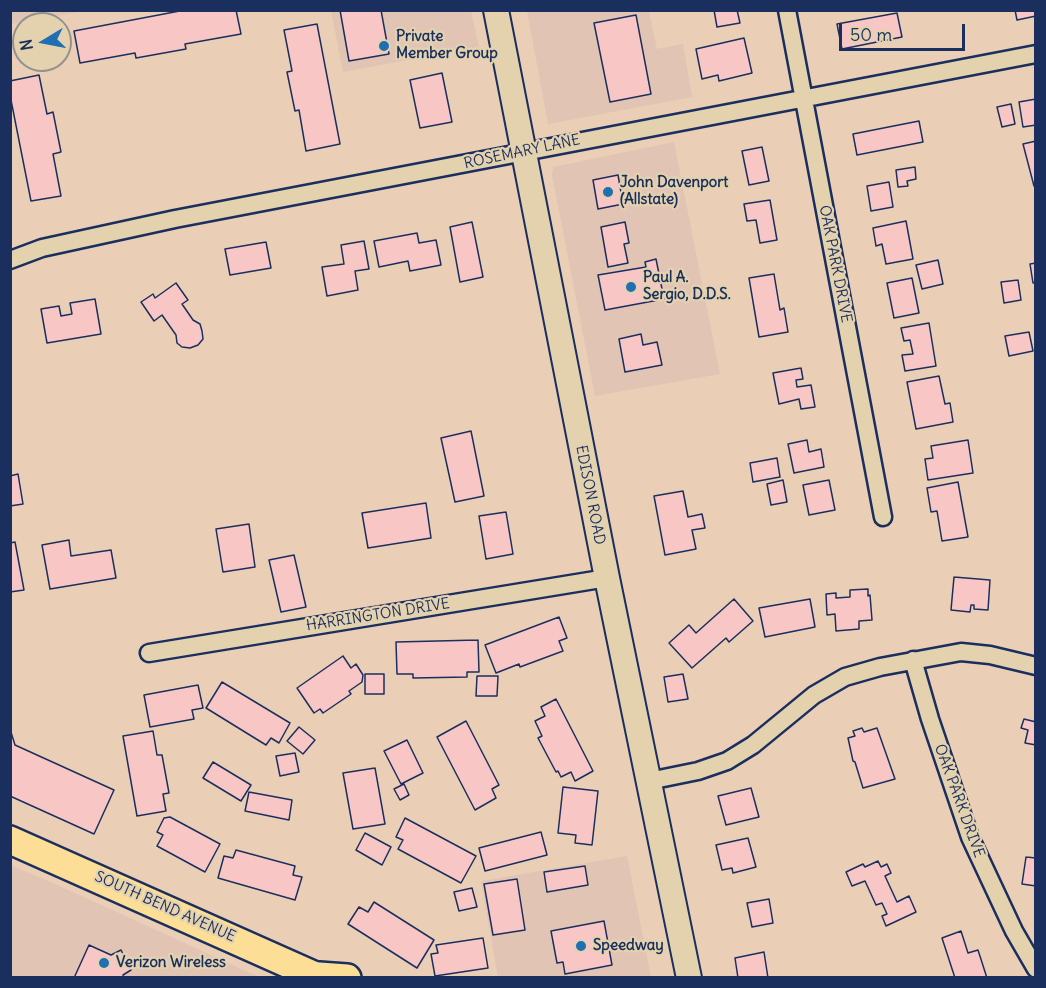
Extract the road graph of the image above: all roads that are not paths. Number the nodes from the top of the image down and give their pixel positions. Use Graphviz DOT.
graph roads {
  1 [pos="496,10"];
  2 [pos="787,10"];
  3 [pos="1035,54"];
  4 [pos="804,100"];
  5 [pos="524,152"];
  6 [pos="10,260"];
  7 [pos="883,516"];
  8 [pos="607,578"];
  9 [pos="149,653"];
  10 [pos="913,660"];
  11 [pos="1035,666"];
  12 [pos="649,781"];
  13 [pos="10,840"];
  14 [pos="1035,969"];
  15 [pos="313,976"];
  16 [pos="347,978"];
  17 [pos="690,978"];
  1 -- 5 [label="main road, EDISON ROAD"];
  2 -- 4 [label="street, OAK PARK DRIVE"];
  3 -- 4 [label="street, ROSEMARY LANE"];
  4 -- 5 [label="street, ROSEMARY LANE"];
  4 -- 7 [label="street, OAK PARK DRIVE"];
  5 -- 6 [label="street, ROSEMARY LANE"];
  5 -- 8 [label="main road, EDISON ROAD"];
  8 -- 9 [label="street, HARRINGTON DRIVE"];
  8 -- 12 [label="main road, EDISON ROAD"];
  10 -- 11 [label="street"];
  10 -- 12 [label="street"];
  10 -- 14 [label="street, OAK PARK DRIVE"];
  12 -- 17 [label="main road, EDISON ROAD"];
  13 -- 15 [label="main road, SOUTH BEND AVENUE"];
  15 -- 16 [label="main road, SOUTH BEND AVENUE"];
}
